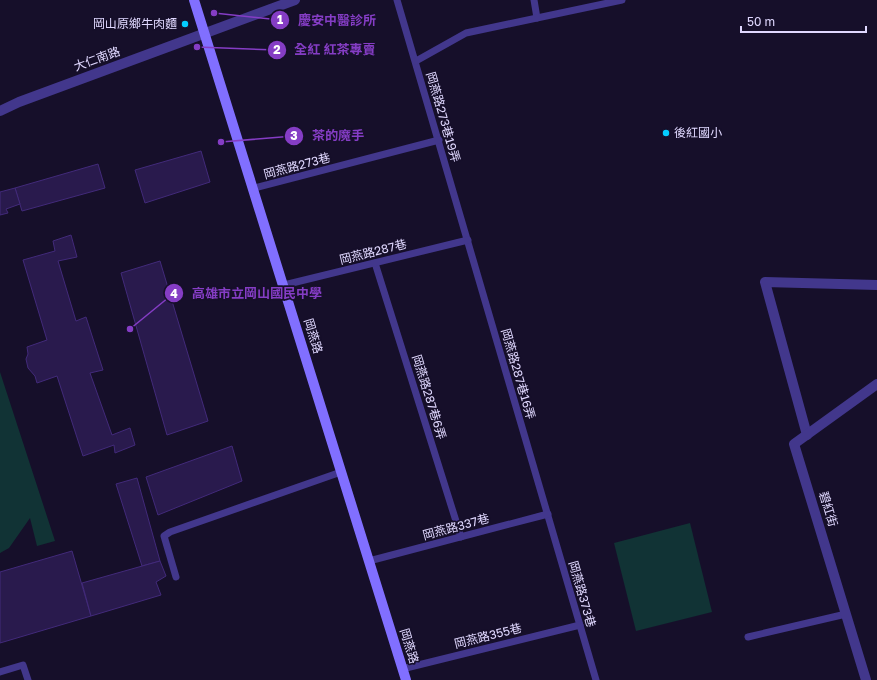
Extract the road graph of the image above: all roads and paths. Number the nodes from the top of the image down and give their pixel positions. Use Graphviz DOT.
graph roads {
  1 [pos="194,0"];
  2 [pos="295,0"];
  3 [pos="397,0"];
  4 [pos="534,0"];
  5 [pos="622,0"];
  6 [pos="598,2"];
  7 [pos="537,18"];
  8 [pos="204,33"];
  9 [pos="416,61"];
  10 [pos="0,111"];
  11 [pos="439,140"];
  12 [pos="254,188"];
  13 [pos="468,240"];
  14 [pos="375,263"];
  15 [pos="284,285"];
  16 [pos="877,285"];
  17 [pos="877,384"];
  18 [pos="807,435"];
  19 [pos="342,472"];
  20 [pos="548,514"];
  21 [pos="461,537"];
  22 [pos="369,561"];
  23 [pos="176,577"];
  24 [pos="846,614"];
  25 [pos="580,625"];
  26 [pos="748,637"];
  27 [pos="402,668"];
  28 [pos="0,672"];
  29 [pos="28,680"];
  30 [pos="406,680"];
  31 [pos="596,680"];
  32 [pos="866,680"];
  1 -- 8 [label="street, 岡燕路"];
  2 -- 8 [label="street, 大仁南路"];
  3 -- 9 [label="lane, 岡燕路273巷19弄"];
  4 -- 7 [label="lane"];
  5 -- 6 [label="lane"];
  6 -- 7 [label="lane"];
  7 -- 9 [label="lane"];
  8 -- 10 [label="street, 大仁南路"];
  8 -- 12 [label="street, 岡燕路"];
  9 -- 11 [label="lane, 岡燕路273巷19弄"];
  11 -- 12 [label="lane, 岡燕路273巷"];
  11 -- 13 [label="lane, 岡燕路273巷19弄"];
  12 -- 15 [label="street, 岡燕路"];
  13 -- 14 [label="lane, 岡燕路287巷"];
  13 -- 20 [label="lane, 岡燕路287巷16弄"];
  14 -- 15 [label="lane, 岡燕路287巷"];
  14 -- 21 [label="lane, 岡燕路287巷6弄"];
  15 -- 19 [label="street, 岡燕路"];
  16 -- 18 [label="street"];
  17 -- 18 [label="street, 碧紅街"];
  18 -- 24 [label="street, 碧紅街"];
  19 -- 22 [label="street, 岡燕路"];
  19 -- 23 [label="lane"];
  20 -- 21 [label="lane, 岡燕路337巷"];
  20 -- 25 [label="lane, 岡燕路373巷"];
  21 -- 22 [label="lane, 岡燕路337巷"];
  22 -- 27 [label="street, 岡燕路"];
  24 -- 26 [label="lane"];
  24 -- 32 [label="street, 碧紅街"];
  25 -- 27 [label="lane, 岡燕路355巷"];
  25 -- 31 [label="lane, 岡燕路373巷"];
  27 -- 30 [label="street, 岡燕路"];
  28 -- 29 [label="lane"];
}
